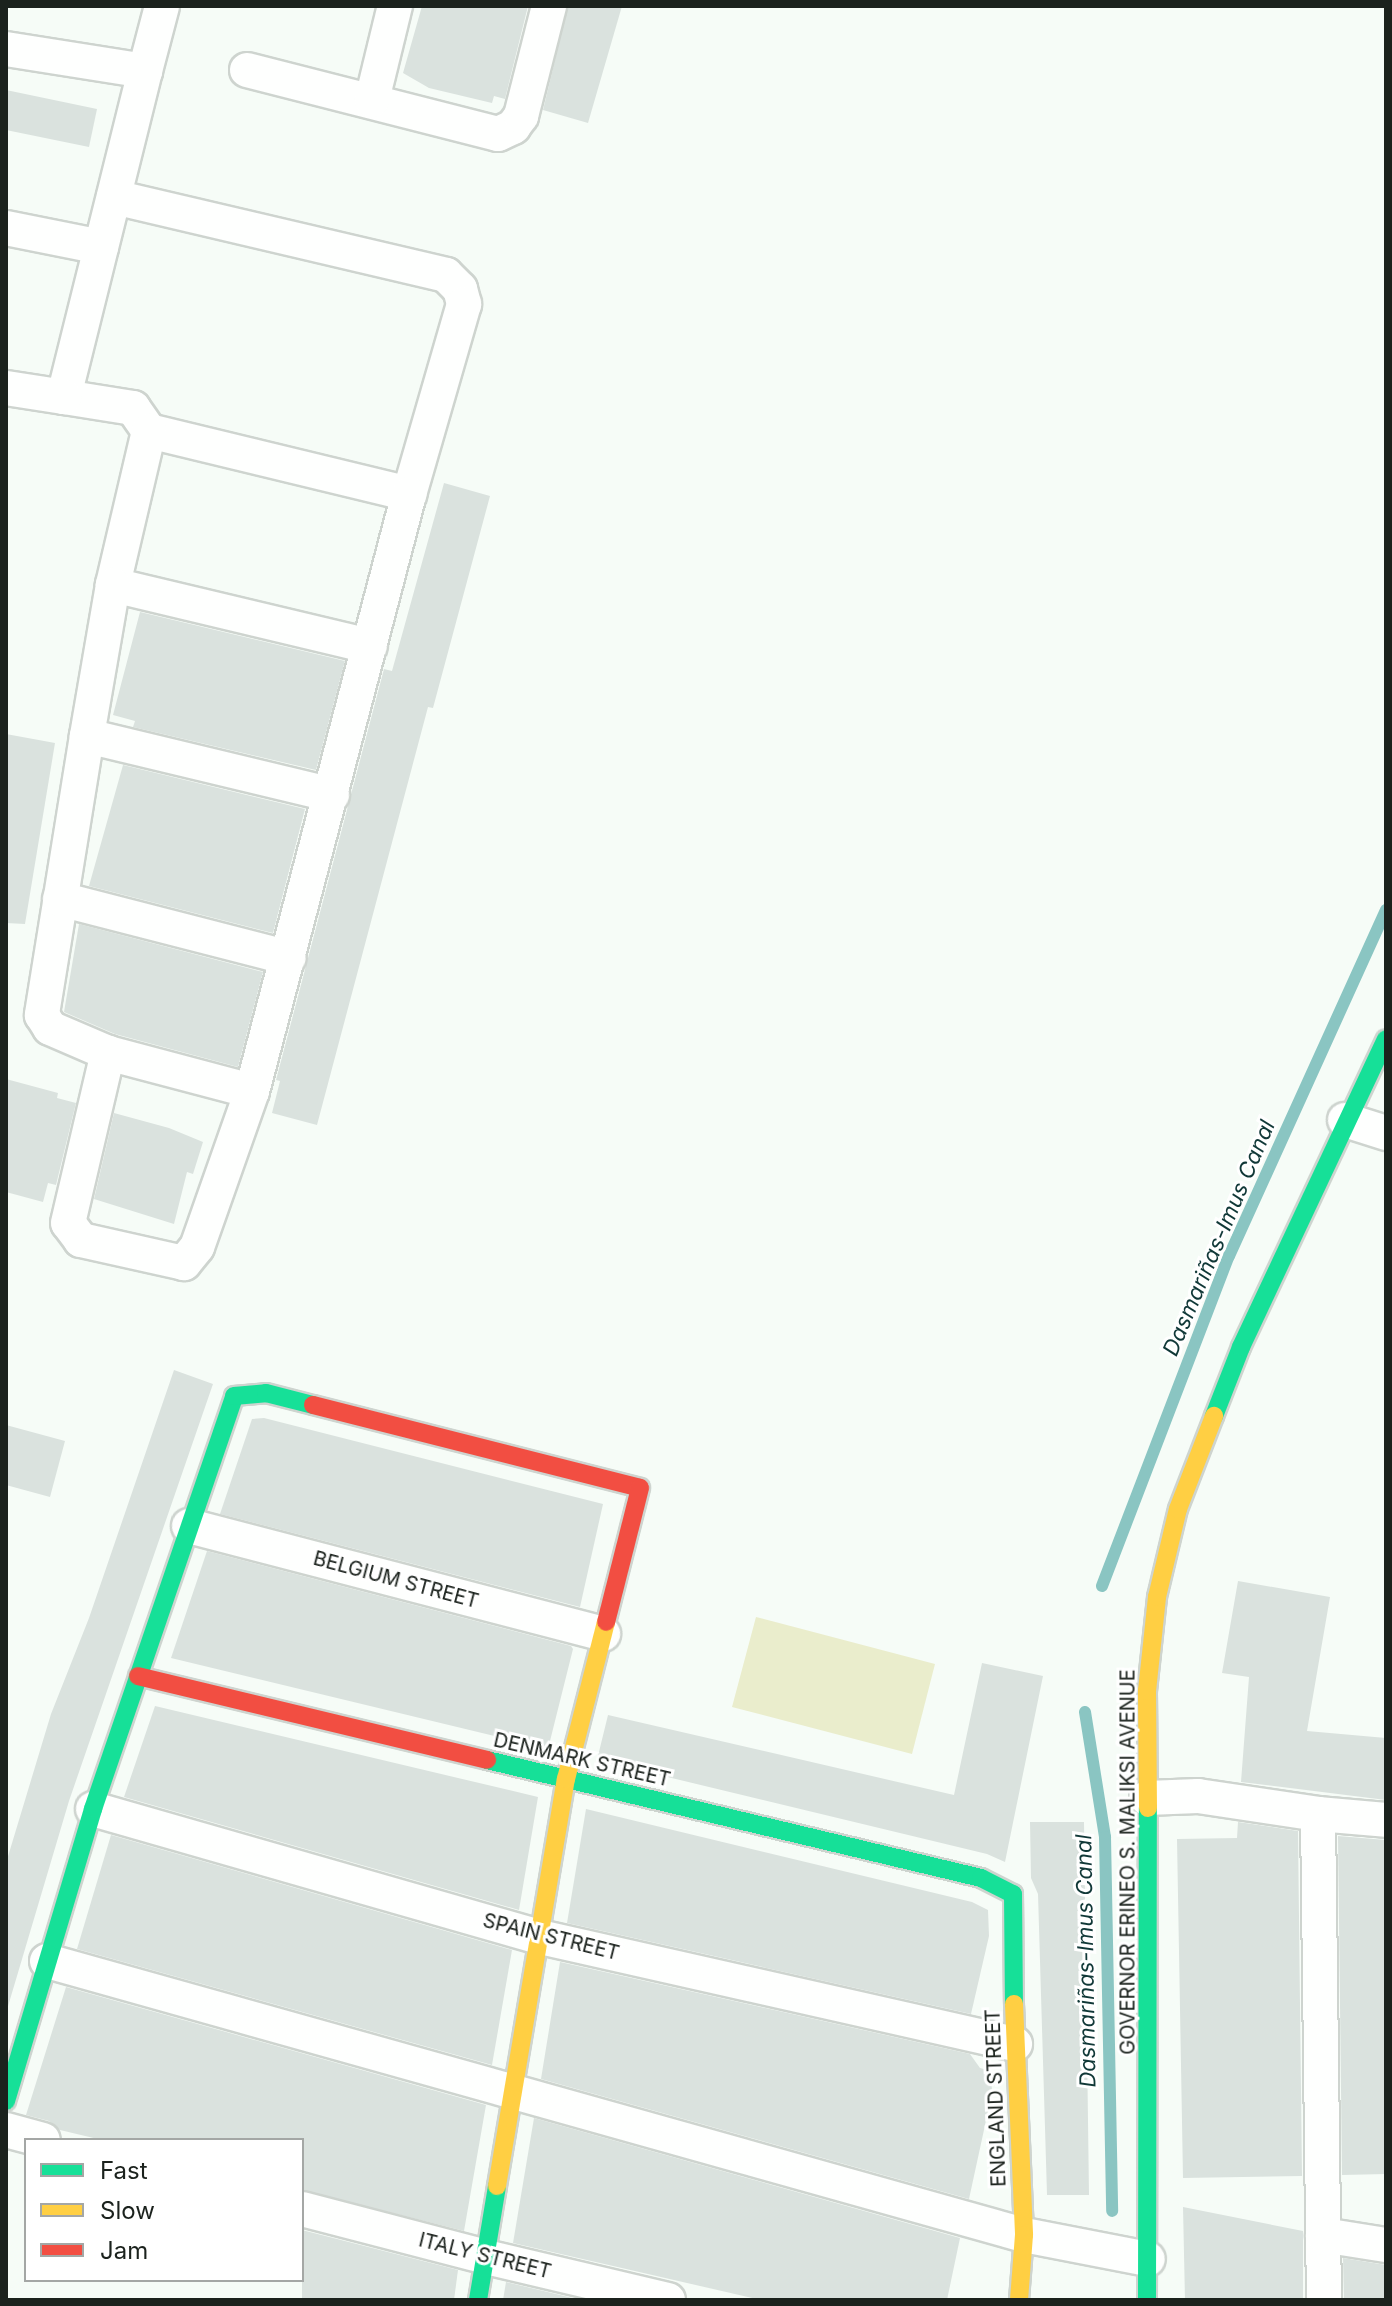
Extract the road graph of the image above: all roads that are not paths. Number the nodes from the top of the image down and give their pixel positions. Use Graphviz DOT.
graph roads {
  1 [pos="162,6"];
  2 [pos="395,6"];
  3 [pos="549,6"];
  4 [pos="6,49"];
  5 [pos="247,70"];
  6 [pos="145,71"];
  7 [pos="372,100"];
  8 [pos="114,197"];
  9 [pos="6,228"];
  10 [pos="101,247"];
  11 [pos="6,388"];
  12 [pos="64,397"];
  13 [pos="149,431"];
  14 [pos="409,494"];
  15 [pos="113,585"];
  16 [pos="370,646"];
  17 [pos="87,736"];
  18 [pos="332,795"];
  19 [pos="60,899"];
  20 [pos="289,958"];
  21 [pos="1386,1039"];
  22 [pos="108,1053"];
  23 [pos="252,1091"];
  24 [pos="1345,1120"];
  25 [pos="1386,1133"];
  26 [pos="189,1526"];
  27 [pos="603,1634"];
  28 [pos="138,1676"];
  29 [pos="566,1779"];
  30 [pos="1147,1798"];
  31 [pos="93,1809"];
  32 [pos="1318,1814"];
  33 [pos="1386,1820"];
  34 [pos="1013,1894"];
  35 [pos="540,1937"];
  36 [pos="47,1961"];
  37 [pos="1015,2044"];
  38 [pos="514,2091"];
  39 [pos="6,2101"];
  40 [pos="6,2130"];
  41 [pos="36,2138"];
  42 [pos="304,2210"];
  43 [pos="1024,2235"];
  44 [pos="1323,2235"];
  45 [pos="1386,2245"];
  46 [pos="486,2257"];
  47 [pos="1148,2259"];
  48 [pos="478,2300"];
  49 [pos="668,2300"];
  50 [pos="1019,2300"];
  51 [pos="1147,2300"];
  52 [pos="1324,2300"];
  1 -- 6 [label="street"];
  2 -- 7 [label="street"];
  3 -- 7 [label="street"];
  4 -- 6 [label="street"];
  5 -- 7 [label="street"];
  6 -- 8 [label="street"];
  8 -- 10 [label="street"];
  8 -- 14 [label="street"];
  9 -- 10 [label="street"];
  10 -- 12 [label="street"];
  11 -- 12 [label="street"];
  12 -- 13 [label="street"];
  13 -- 14 [label="street"];
  13 -- 15 [label="street"];
  14 -- 16 [label="street"];
  15 -- 16 [label="street"];
  15 -- 17 [label="street"];
  16 -- 18 [label="street"];
  17 -- 18 [label="street"];
  17 -- 19 [label="street"];
  18 -- 20 [label="street"];
  19 -- 20 [label="street"];
  19 -- 22 [label="street"];
  20 -- 23 [label="street"];
  21 -- 24 [label="street, GOVERNOR ERINEO S. MALIKSI AVENUE"];
  22 -- 23 [label="street"];
  22 -- 23 [label="street"];
  24 -- 25 [label="street"];
  24 -- 30 [label="street, GOVERNOR ERINEO S. MALIKSI AVENUE"];
  26 -- 27 [label="street, BELGIUM STREET"];
  26 -- 27 [label="street"];
  26 -- 28 [label="street"];
  27 -- 29 [label="street"];
  28 -- 29 [label="street, DENMARK STREET"];
  28 -- 31 [label="street"];
  29 -- 34 [label="street, DENMARK STREET"];
  29 -- 35 [label="street"];
  30 -- 32 [label="street"];
  30 -- 47 [label="street, GOVERNOR ERINEO S. MALIKSI AVENUE"];
  31 -- 35 [label="street, SPAIN STREET"];
  31 -- 36 [label="street"];
  32 -- 33 [label="street"];
  32 -- 44 [label="street"];
  34 -- 37 [label="street, ENGLAND STREET"];
  35 -- 37 [label="street, SPAIN STREET"];
  35 -- 38 [label="street"];
  36 -- 38 [label="street"];
  36 -- 39 [label="street"];
  37 -- 43 [label="street, ENGLAND STREET"];
  38 -- 43 [label="street"];
  38 -- 46 [label="street"];
  40 -- 41 [label="street"];
  42 -- 46 [label="street, ITALY STREET"];
  43 -- 47 [label="street"];
  43 -- 50 [label="street, ENGLAND STREET"];
  44 -- 45 [label="street"];
  44 -- 52 [label="street"];
  46 -- 48 [label="street"];
  46 -- 49 [label="street, ITALY STREET"];
  47 -- 51 [label="street, GOVERNOR ERINEO S. MALIKSI AVENUE"];
}
